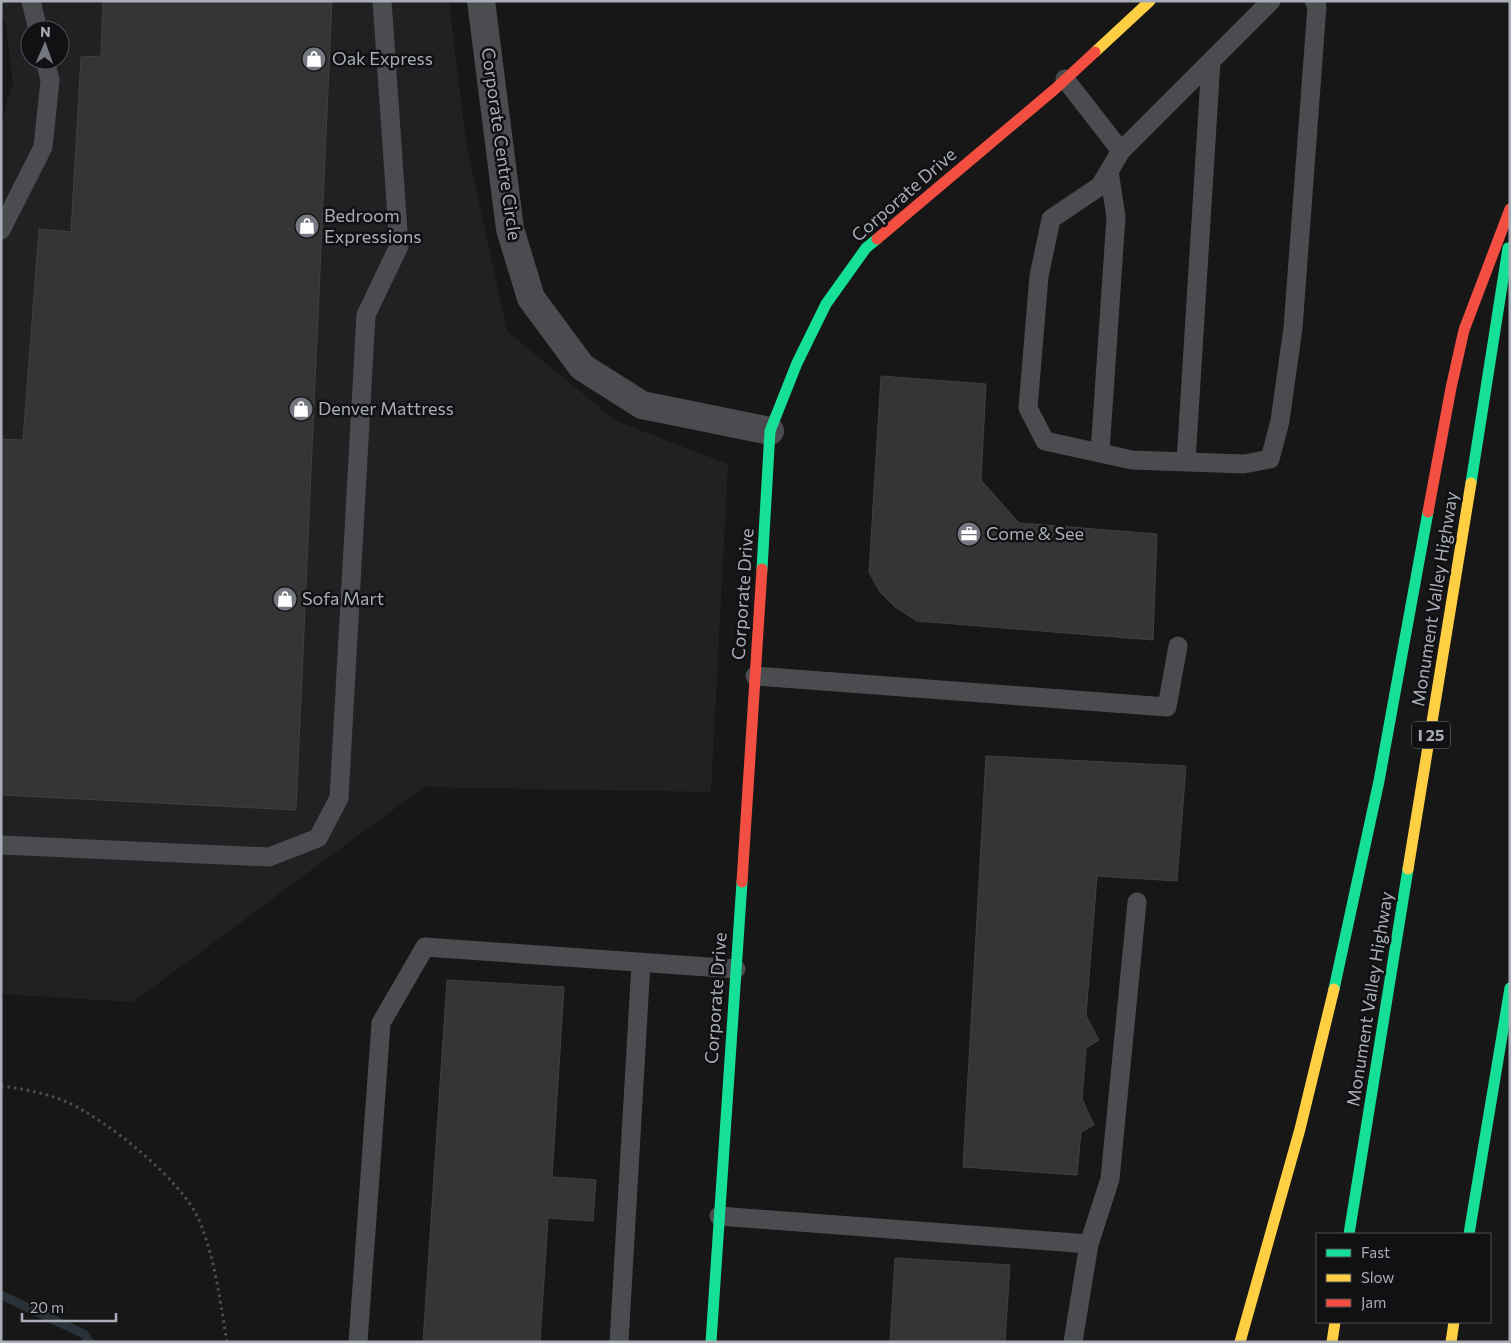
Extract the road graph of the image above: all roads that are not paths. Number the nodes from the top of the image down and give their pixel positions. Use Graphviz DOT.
graph roads {
  1 [pos="32,1"];
  2 [pos="382,1"];
  3 [pos="481,1"];
  4 [pos="1150,1"];
  5 [pos="1271,1"];
  6 [pos="1314,1"];
  7 [pos="36,20"];
  8 [pos="1212,61"];
  9 [pos="48,70"];
  10 [pos="1065,79"];
  11 [pos="1121,151"];
  12 [pos="1109,171"];
  13 [pos="1510,209"];
  14 [pos="1,230"];
  15 [pos="1510,236"];
  16 [pos="770,431"];
  17 [pos="1100,452"];
  18 [pos="1186,462"];
  19 [pos="1178,646"];
  20 [pos="755,676"];
  21 [pos="1,845"];
  22 [pos="1137,902"];
  23 [pos="641,963"];
  24 [pos="736,969"];
  25 [pos="1510,988"];
  26 [pos="719,1216"];
  27 [pos="1350,1233"];
  28 [pos="1469,1233"];
  29 [pos="1089,1244"];
  30 [pos="1335,1323"];
  31 [pos="1454,1323"];
  32 [pos="358,1342"];
  33 [pos="619,1342"];
  34 [pos="711,1342"];
  35 [pos="1073,1342"];
  36 [pos="1240,1342"];
  37 [pos="1332,1342"];
  38 [pos="1451,1342"];
  1 -- 7 [label="lane"];
  2 -- 21 [label="lane"];
  3 -- 16 [label="street, Corporate Centre Circle"];
  4 -- 10 [label="main road, Corporate Drive"];
  5 -- 8 [label="lane"];
  6 -- 18 [label="lane"];
  8 -- 11 [label="lane"];
  8 -- 18 [label="lane"];
  9 -- 14 [label="lane"];
  10 -- 11 [label="lane"];
  10 -- 16 [label="main road, Corporate Drive"];
  11 -- 12 [label="lane"];
  12 -- 17 [label="lane"];
  12 -- 17 [label="lane"];
  13 -- 36 [label="main road"];
  15 -- 27 [label="main road, Monument Valley Highway / I 25"];
  16 -- 20 [label="main road, Corporate Drive"];
  17 -- 18 [label="lane"];
  19 -- 20 [label="lane"];
  20 -- 24 [label="main road, Corporate Drive"];
  22 -- 29 [label="lane"];
  23 -- 24 [label="lane"];
  23 -- 32 [label="lane"];
  23 -- 33 [label="lane"];
  24 -- 26 [label="main road, Corporate Drive"];
  25 -- 28 [label="main road"];
  26 -- 29 [label="lane"];
  26 -- 34 [label="main road, Corporate Drive"];
  29 -- 35 [label="lane"];
  30 -- 37 [label="main road"];
  31 -- 38 [label="main road"];
}
